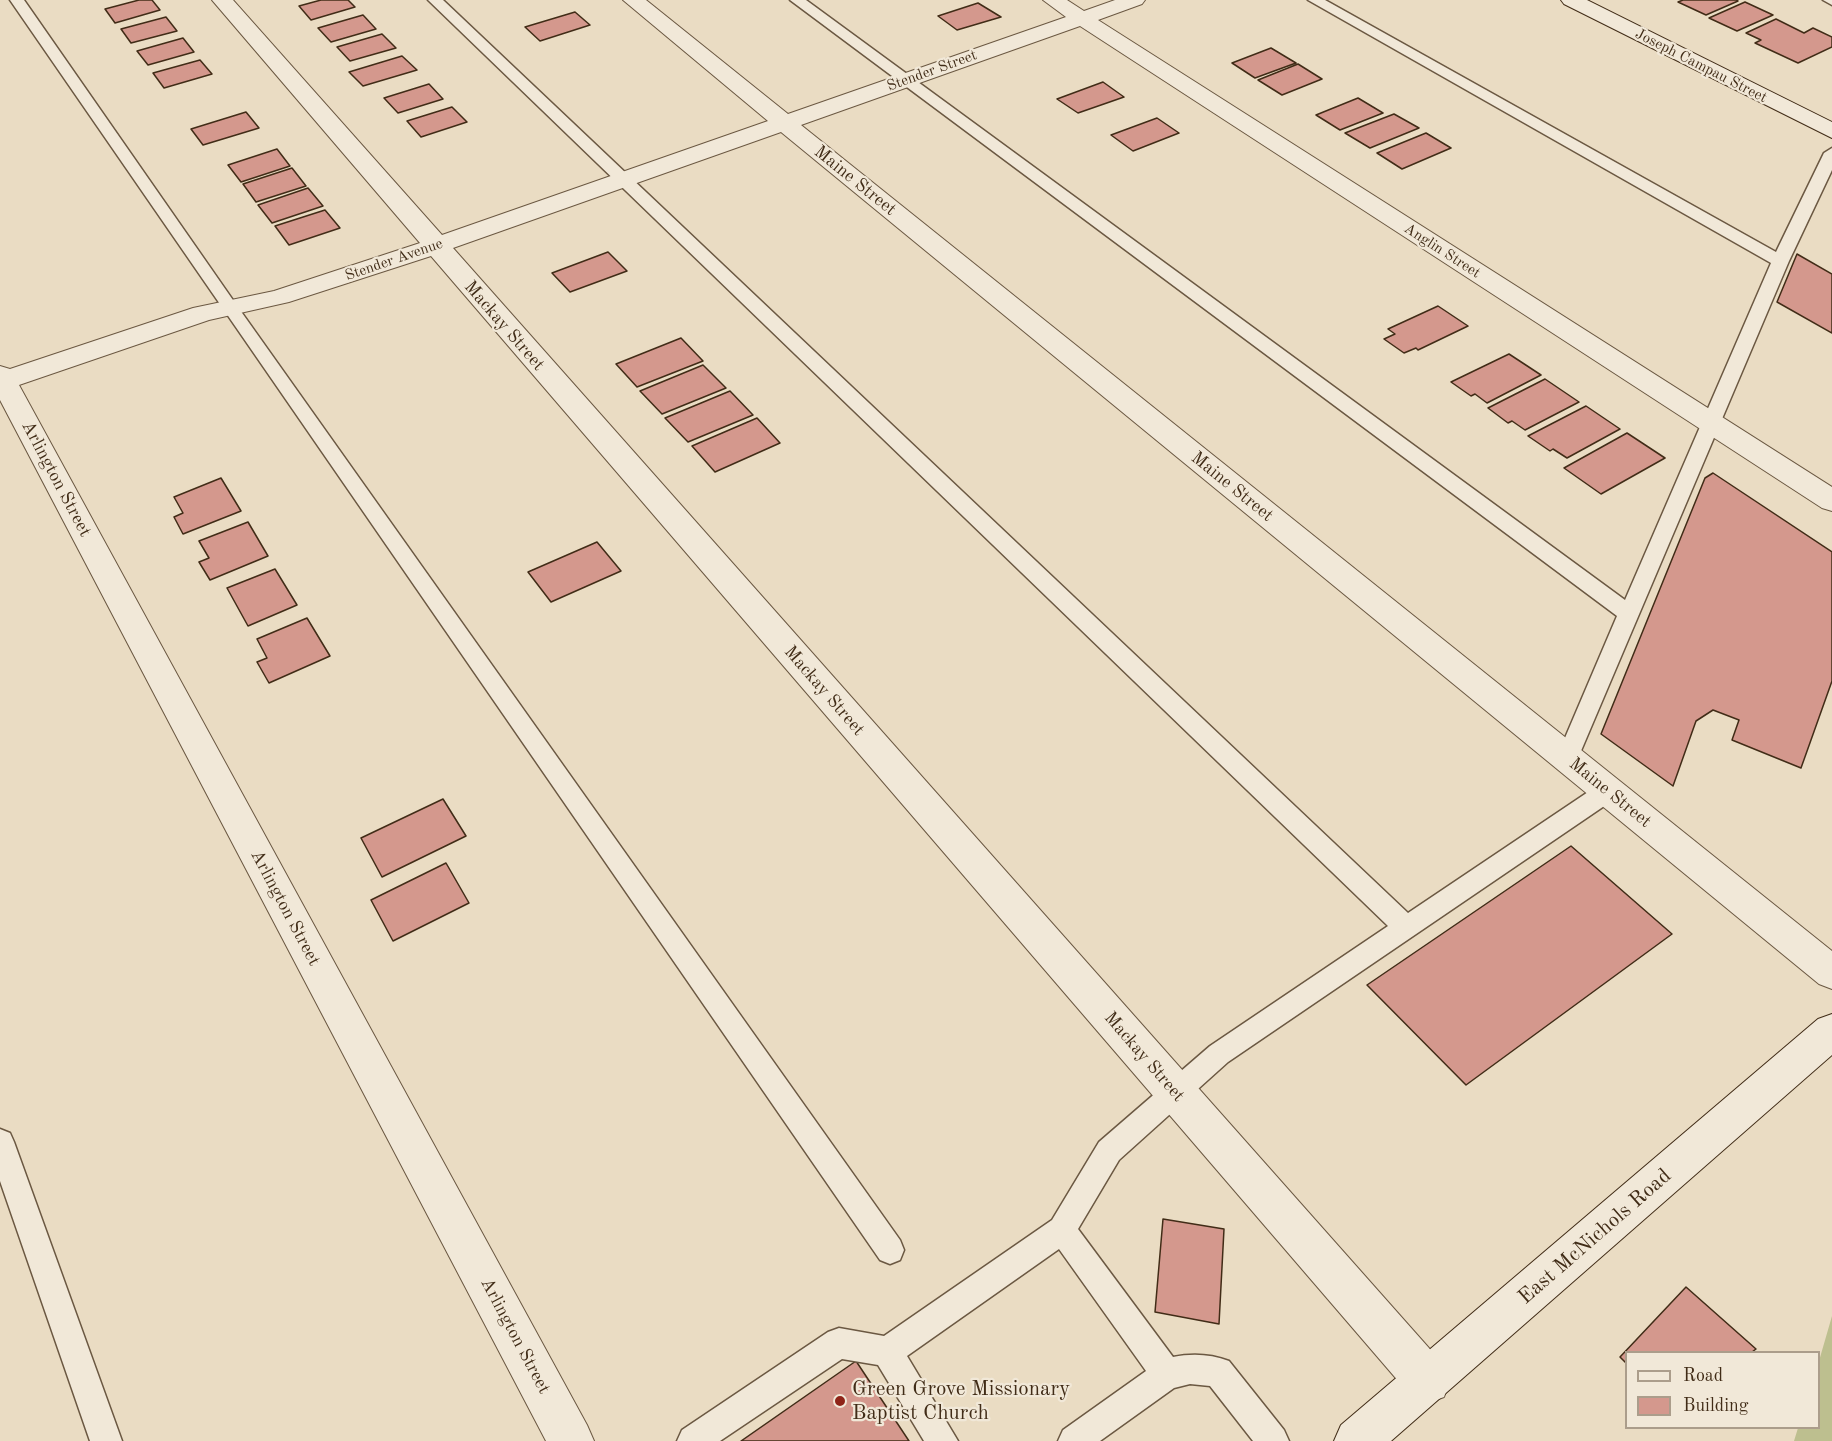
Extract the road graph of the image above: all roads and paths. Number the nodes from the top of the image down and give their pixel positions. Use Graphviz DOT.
graph roads {
  1 [pos="17,0"];
  2 [pos="222,0"];
  3 [pos="435,0"];
  4 [pos="633,0"];
  5 [pos="797,0"];
  6 [pos="1053,0"];
  7 [pos="1135,0"];
  8 [pos="1315,0"];
  9 [pos="1571,0"];
  10 [pos="1081,18"];
  11 [pos="904,81"];
  12 [pos="784,123"];
  13 [pos="1832,131"];
  14 [pos="1832,153"];
  15 [pos="622,180"];
  16 [pos="435,246"];
  17 [pos="1780,261"];
  18 [pos="229,307"];
  19 [pos="1,379"];
  20 [pos="1711,423"];
  21 [pos="1832,501"];
  22 [pos="1629,614"];
  23 [pos="1567,759"];
  24 [pos="1608,791"];
  25 [pos="1406,927"];
  26 [pos="1832,973"];
  27 [pos="1832,1031"];
  28 [pos="1174,1092"];
  29 [pos="0,1142"];
  30 [pos="1062,1230"];
  31 [pos="890,1250"];
  32 [pos="887,1352"];
  33 [pos="1167,1374"];
  34 [pos="1428,1381"];
  35 [pos="106,1441"];
  36 [pos="571,1441"];
  37 [pos="693,1441"];
  38 [pos="942,1441"];
  39 [pos="1074,1441"];
  40 [pos="1273,1441"];
  41 [pos="1357,1441"];
  1 -- 18 [label="lane"];
  2 -- 16 [label="street, Mackay Street"];
  3 -- 15 [label="lane"];
  4 -- 12 [label="street, Maine Street"];
  5 -- 11 [label="lane"];
  6 -- 10 [label="street, Anglin Street"];
  7 -- 10 [label="street"];
  8 -- 17 [label="lane"];
  9 -- 13 [label="street, Joseph Campau Street"];
  10 -- 11 [label="street, Stender Street"];
  10 -- 20 [label="street, Anglin Street"];
  11 -- 12 [label="street, Stender Street"];
  11 -- 22 [label="lane"];
  12 -- 15 [label="street, Stender Avenue"];
  12 -- 23 [label="street, Maine Street"];
  14 -- 17 [label="lane"];
  15 -- 16 [label="street, Stender Avenue"];
  15 -- 25 [label="lane"];
  16 -- 18 [label="street, Stender Avenue"];
  16 -- 28 [label="street, Mackay Street"];
  17 -- 20 [label="lane"];
  18 -- 19 [label="street, Stender Avenue"];
  18 -- 31 [label="lane"];
  19 -- 36 [label="street, Arlington Street"];
  20 -- 21 [label="street, Anglin Street"];
  20 -- 22 [label="lane"];
  22 -- 23 [label="lane"];
  23 -- 24 [label="street, Maine Street"];
  24 -- 25 [label="lane"];
  24 -- 26 [label="street, Maine Street"];
  25 -- 28 [label="lane"];
  27 -- 34 [label="street, East McNichols Road"];
  28 -- 30 [label="lane"];
  28 -- 34 [label="street, Mackay Street"];
  29 -- 35 [label="lane"];
  30 -- 32 [label="lane"];
  30 -- 33 [label="lane"];
  32 -- 37 [label="lane"];
  32 -- 38 [label="lane"];
  33 -- 39 [label="lane"];
  33 -- 40 [label="lane"];
  34 -- 41 [label="street, East McNichols Road"];
}
